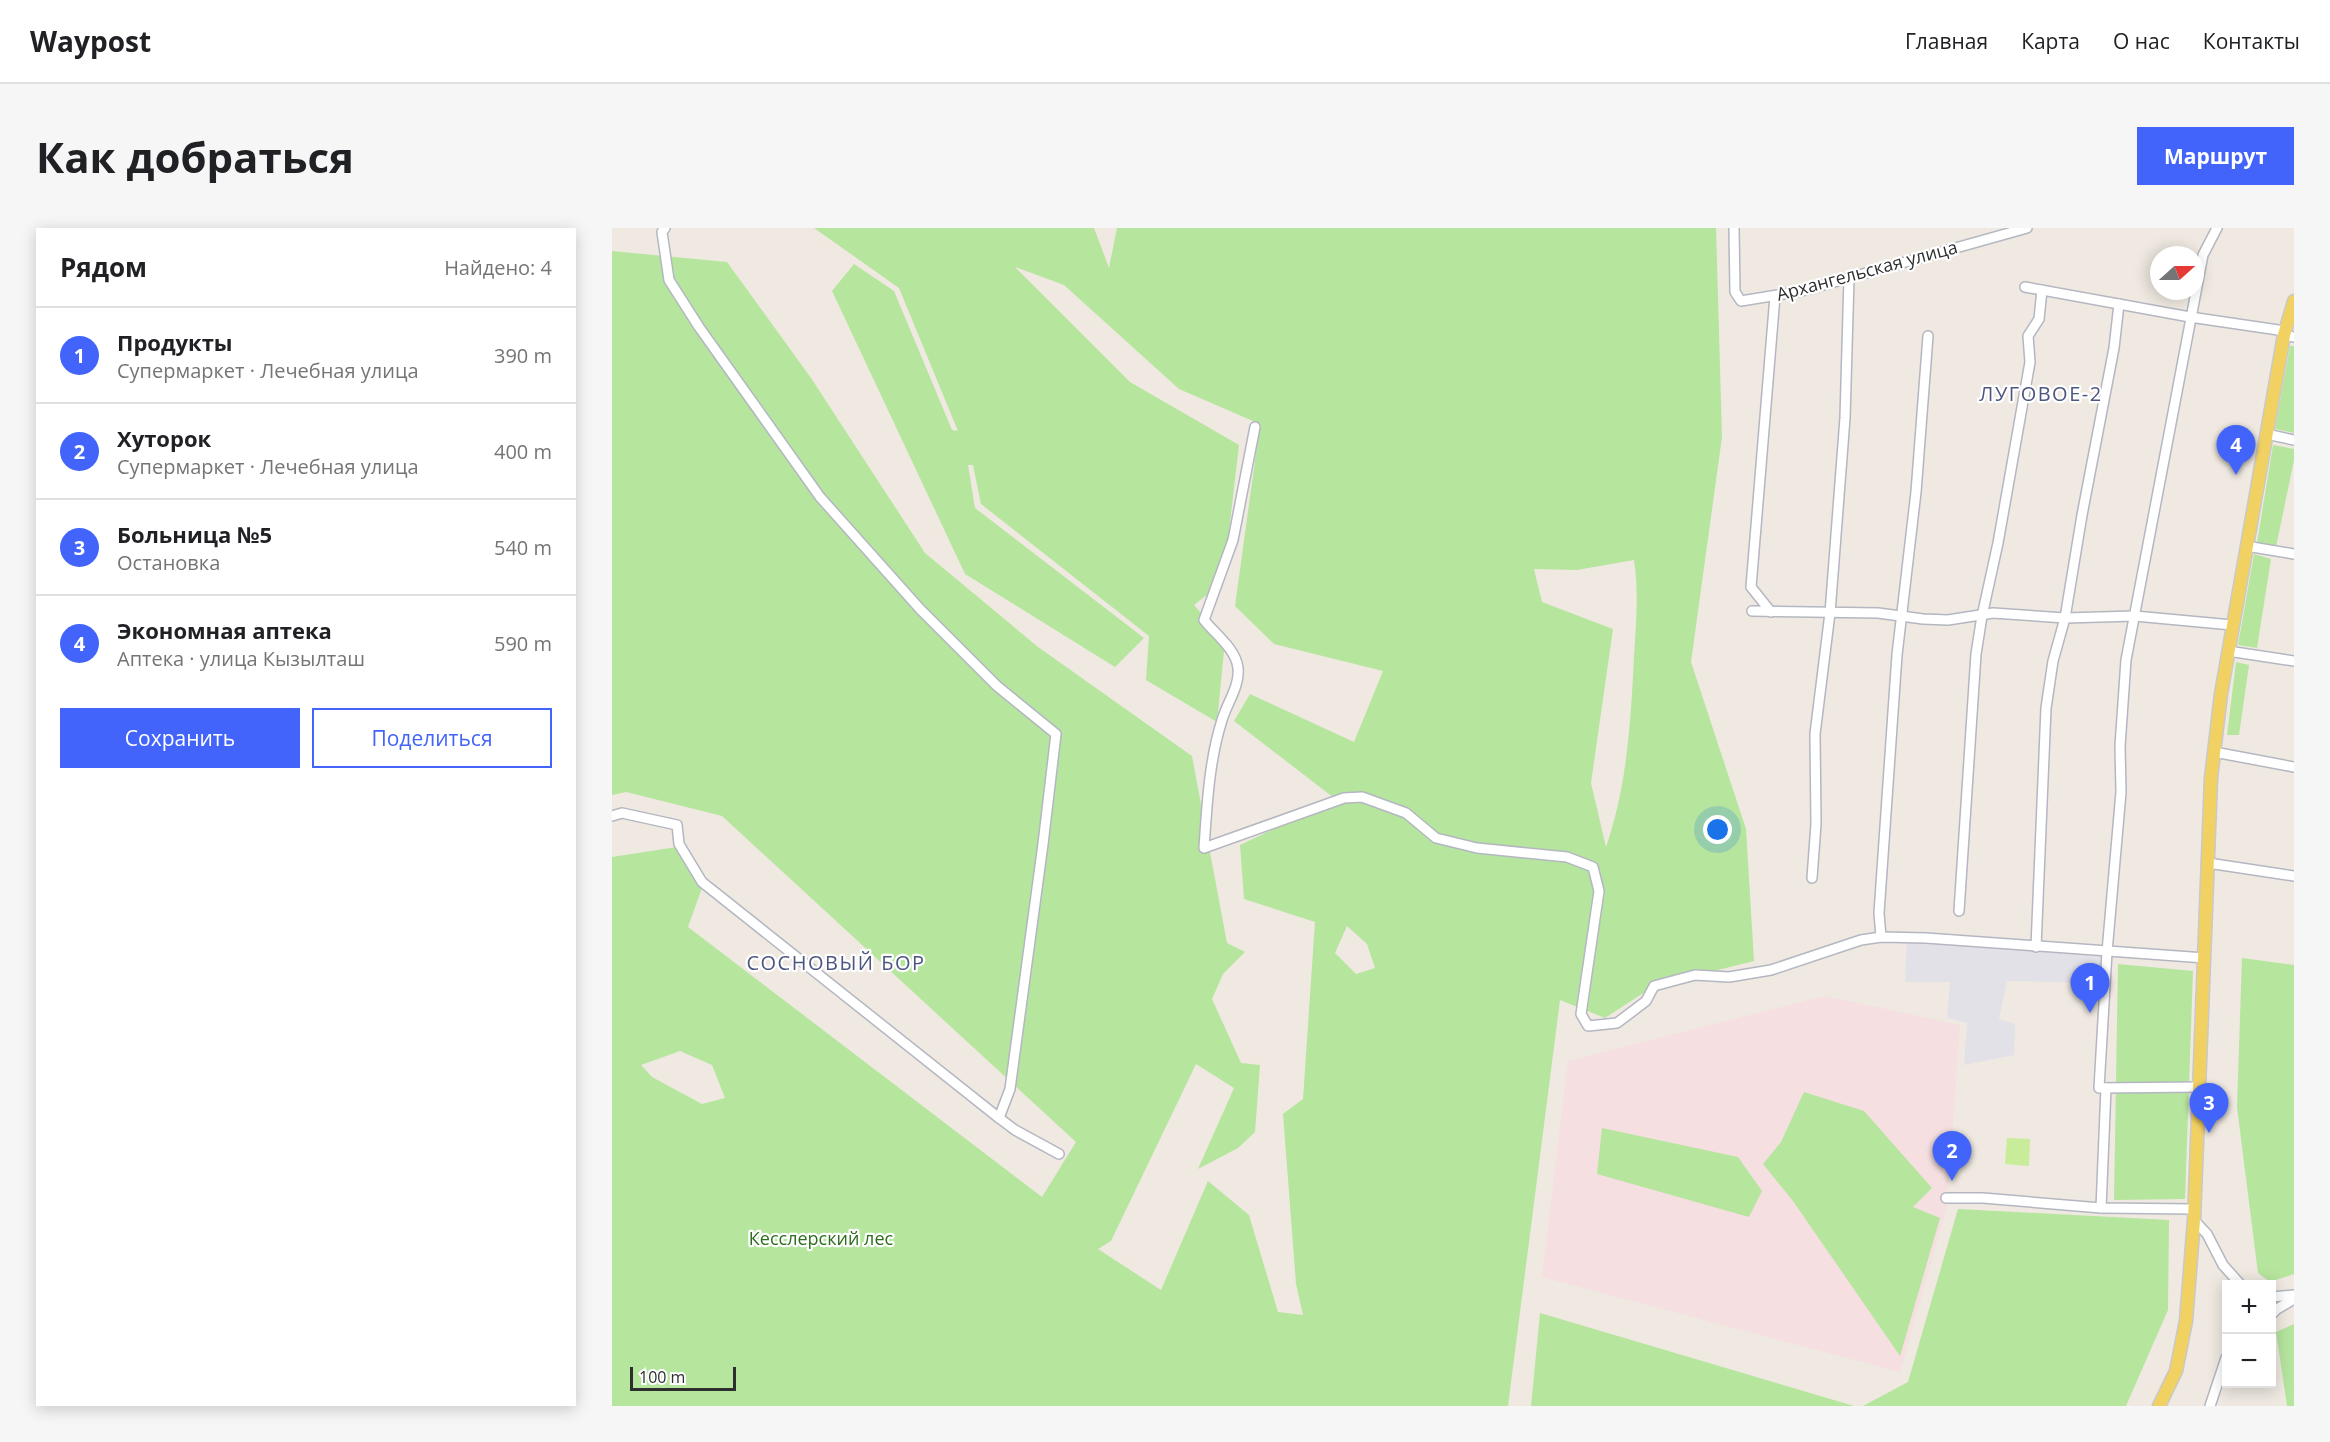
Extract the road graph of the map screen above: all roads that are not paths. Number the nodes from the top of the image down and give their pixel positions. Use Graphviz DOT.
graph roads {
  1 [pos="665,228"];
  2 [pos="1734,228"];
  3 [pos="2027,228"];
  4 [pos="2217,228"];
  5 [pos="1849,278"];
  6 [pos="2025,287"];
  7 [pos="2042,290"];
  8 [pos="1775,296"];
  9 [pos="2294,301"];
  10 [pos="2119,304"];
  11 [pos="2190,317"];
  12 [pos="2288,334"];
  13 [pos="1928,336"];
  14 [pos="1255,427"];
  15 [pos="2266,434"];
  16 [pos="2294,440"];
  17 [pos="2246,546"];
  18 [pos="2294,554"];
  19 [pos="1752,611"];
  20 [pos="1771,612"];
  21 [pos="1830,613"];
  22 [pos="1982,615"];
  23 [pos="1902,616"];
  24 [pos="2135,616"];
  25 [pos="2065,618"];
  26 [pos="2232,625"];
  27 [pos="2228,651"];
  28 [pos="2294,661"];
  29 [pos="2214,753"];
  30 [pos="2294,767"];
  31 [pos="612,816"];
  32 [pos="2208,863"];
  33 [pos="2294,876"];
  34 [pos="1812,878"];
  35 [pos="1959,911"];
  36 [pos="1881,937"];
  37 [pos="2036,947"];
  38 [pos="2107,952"];
  39 [pos="2205,958"];
  40 [pos="2199,1087"];
  41 [pos="2102,1088"];
  42 [pos="999,1118"];
  43 [pos="1059,1154"];
  44 [pos="1946,1198"];
  45 [pos="2101,1208"];
  46 [pos="2194,1215"];
  47 [pos="2236,1280"];
  48 [pos="2276,1296"];
  49 [pos="2294,1297"];
  50 [pos="2276,1310"];
  51 [pos="2222,1370"];
  52 [pos="2159,1406"];
  53 [pos="2210,1406"];
  1 -- 42 [label="street"];
  2 -- 8 [label="street, Архангельская улица"];
  3 -- 5 [label="street, Архангельская улица"];
  4 -- 11 [label="street"];
  5 -- 8 [label="street, Архангельская улица"];
  5 -- 21 [label="street"];
  6 -- 7 [label="street"];
  7 -- 10 [label="street"];
  7 -- 22 [label="street"];
  8 -- 20 [label="street"];
  9 -- 12 [label="main road"];
  10 -- 11 [label="street"];
  10 -- 25 [label="street"];
  11 -- 12 [label="street"];
  11 -- 24 [label="street"];
  12 -- 15 [label="main road"];
  13 -- 23 [label="street"];
  14 -- 36 [label="street"];
  15 -- 16 [label="street"];
  15 -- 17 [label="main road"];
  17 -- 18 [label="street"];
  17 -- 26 [label="main road"];
  19 -- 20 [label="street"];
  20 -- 21 [label="street"];
  21 -- 23 [label="street"];
  21 -- 34 [label="street"];
  22 -- 23 [label="street"];
  22 -- 25 [label="street"];
  22 -- 35 [label="street"];
  23 -- 36 [label="street"];
  24 -- 25 [label="street"];
  24 -- 26 [label="street"];
  24 -- 38 [label="street"];
  25 -- 37 [label="street"];
  26 -- 27 [label="main road"];
  27 -- 28 [label="street"];
  27 -- 29 [label="main road"];
  29 -- 30 [label="street"];
  29 -- 32 [label="main road"];
  31 -- 42 [label="street"];
  32 -- 33 [label="street"];
  32 -- 39 [label="main road"];
  36 -- 37 [label="street"];
  37 -- 38 [label="street"];
  38 -- 39 [label="street"];
  38 -- 41 [label="street"];
  39 -- 40 [label="main road"];
  40 -- 41 [label="street"];
  40 -- 46 [label="main road"];
  41 -- 45 [label="street"];
  42 -- 43 [label="street"];
  44 -- 45 [label="street"];
  45 -- 46 [label="street"];
  46 -- 47 [label="street"];
  46 -- 52 [label="main road"];
  48 -- 49 [label="street"];
  49 -- 50 [label="street"];
  51 -- 53 [label="street"];
}
